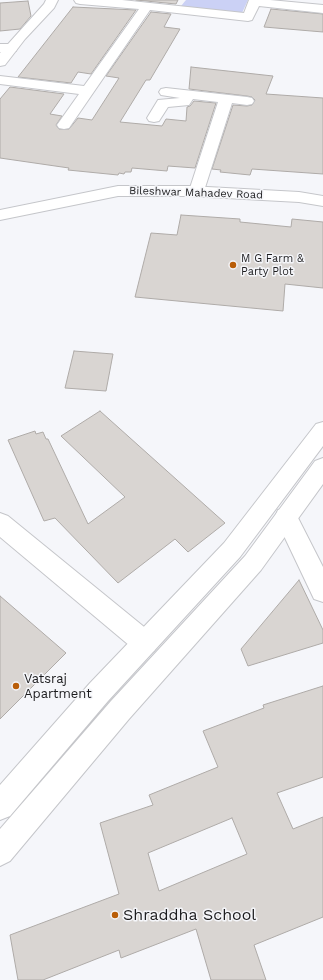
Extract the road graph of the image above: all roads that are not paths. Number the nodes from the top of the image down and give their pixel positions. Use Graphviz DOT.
graph roads {
  1 [pos="52,0"];
  2 [pos="80,0"];
  3 [pos="254,1"];
  4 [pos="147,6"];
  5 [pos="323,9"];
  6 [pos="6,48"];
  7 [pos="0,62"];
  8 [pos="0,80"];
  9 [pos="87,91"];
  10 [pos="166,92"];
  11 [pos="188,94"];
  12 [pos="226,99"];
  13 [pos="247,101"];
  14 [pos="154,118"];
  15 [pos="64,125"];
  16 [pos="197,191"];
  17 [pos="323,201"];
  18 [pos="0,215"];
  19 [pos="323,430"];
  20 [pos="323,468"];
  21 [pos="286,518"];
  22 [pos="0,523"];
  23 [pos="323,591"];
  24 [pos="146,643"];
  25 [pos="0,806"];
  26 [pos="0,851"];
  1 -- 6 [label="street"];
  2 -- 4 [label="street"];
  3 -- 4 [label="street"];
  3 -- 5 [label="street"];
  4 -- 9 [label="street"];
  6 -- 7 [label="street"];
  8 -- 9 [label="street"];
  9 -- 15 [label="street"];
  10 -- 11 [label="street"];
  11 -- 12 [label="street"];
  11 -- 14 [label="street"];
  12 -- 13 [label="street"];
  12 -- 16 [label="street"];
  16 -- 17 [label="street, Bileshwar Mahadev Road"];
  16 -- 18 [label="street, Bileshwar Mahadev Road"];
  19 -- 24 [label="street"];
  20 -- 21 [label="street"];
  21 -- 23 [label="street"];
  21 -- 26 [label="street"];
  22 -- 24 [label="street"];
  24 -- 25 [label="street"];
}
